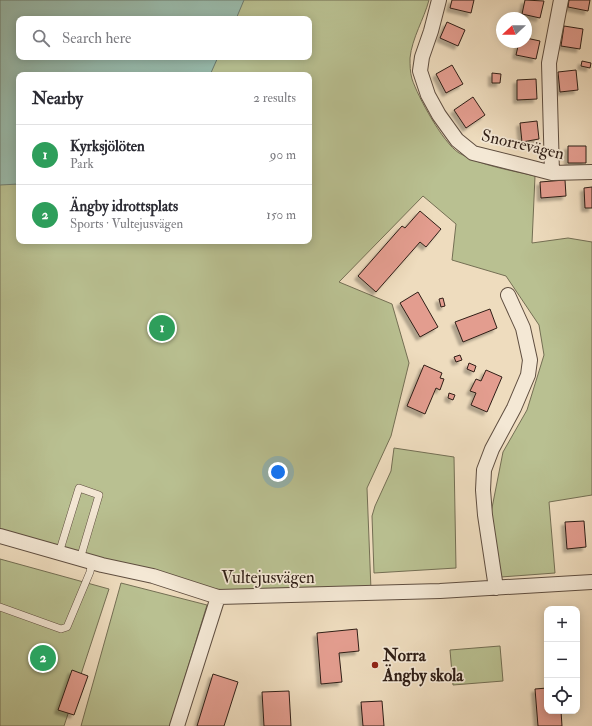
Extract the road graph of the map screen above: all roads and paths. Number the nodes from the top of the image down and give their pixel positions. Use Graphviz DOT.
graph roads {
  1 [pos="439,0"];
  2 [pos="561,0"];
  3 [pos="592,172"];
  4 [pos="552,173"];
  5 [pos="508,295"];
  6 [pos="0,536"];
  7 [pos="59,552"];
  8 [pos="86,560"];
  9 [pos="592,582"];
  10 [pos="496,588"];
  11 [pos="218,597"];
  12 [pos="0,607"];
  13 [pos="177,726"];
  1 -- 4 [label="street, Snorrevägen"];
  2 -- 4 [label="street"];
  3 -- 4 [label="street, Snorrevägen"];
  5 -- 10 [label="street"];
  6 -- 7 [label="street, Vultejusvägen"];
  7 -- 8 [label="street, Vultejusvägen"];
  7 -- 8 [label="lane"];
  8 -- 11 [label="street, Vultejusvägen"];
  8 -- 12 [label="lane"];
  9 -- 10 [label="street, Vultejusvägen"];
  10 -- 11 [label="street, Vultejusvägen"];
  11 -- 13 [label="street"];
}
